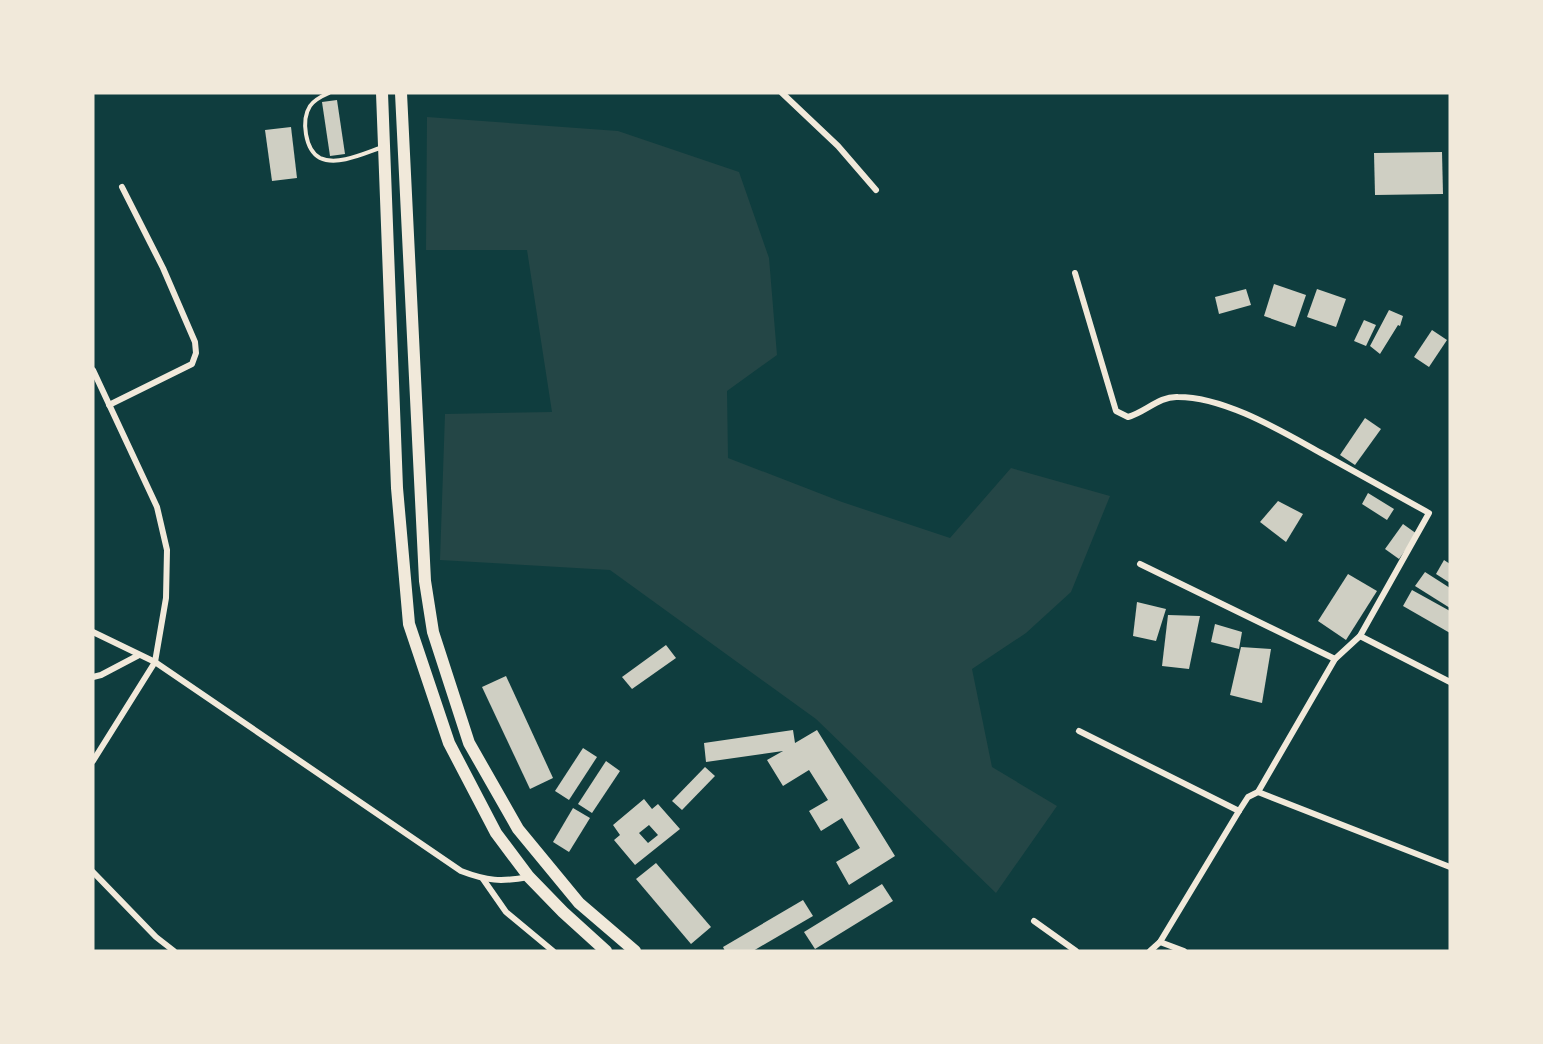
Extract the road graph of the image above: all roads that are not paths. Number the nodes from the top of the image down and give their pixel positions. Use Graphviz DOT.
graph roads {
  1 [pos="329,93"];
  2 [pos="382,93"];
  3 [pos="401,93"];
  4 [pos="782,93"];
  5 [pos="384,147"];
  6 [pos="122,188"];
  7 [pos="876,190"];
  8 [pos="1075,273"];
  9 [pos="93,370"];
  10 [pos="110,405"];
  11 [pos="1140,564"];
  12 [pos="93,633"];
  13 [pos="1360,636"];
  14 [pos="139,655"];
  15 [pos="1335,659"];
  16 [pos="155,662"];
  17 [pos="93,677"];
  18 [pos="1450,682"];
  19 [pos="1079,731"];
  20 [pos="93,761"];
  21 [pos="1258,792"];
  22 [pos="1239,811"];
  23 [pos="1450,867"];
  24 [pos="93,872"];
  25 [pos="529,877"];
  26 [pos="483,879"];
  27 [pos="1034,921"];
  28 [pos="1160,942"];
  29 [pos="174,951"];
  30 [pos="553,951"];
  31 [pos="606,951"];
  32 [pos="635,951"];
  33 [pos="1076,951"];
  34 [pos="1150,951"];
  35 [pos="1184,951"];
  1 -- 5 [label="lane"];
  2 -- 5 [label="main road"];
  3 -- 32 [label="main road"];
  4 -- 7 [label="street"];
  5 -- 25 [label="main road"];
  6 -- 10 [label="street"];
  8 -- 13 [label="street"];
  9 -- 10 [label="street"];
  10 -- 16 [label="street"];
  11 -- 15 [label="street"];
  12 -- 14 [label="street"];
  13 -- 15 [label="street"];
  13 -- 18 [label="street"];
  14 -- 16 [label="street"];
  14 -- 17 [label="street"];
  15 -- 21 [label="street"];
  16 -- 20 [label="street"];
  16 -- 26 [label="street"];
  19 -- 22 [label="street"];
  21 -- 22 [label="street"];
  21 -- 23 [label="street"];
  22 -- 28 [label="street"];
  24 -- 29 [label="street"];
  25 -- 26 [label="street"];
  25 -- 31 [label="main road"];
  26 -- 30 [label="street"];
  27 -- 33 [label="street"];
  28 -- 34 [label="street"];
  28 -- 35 [label="street"];
}
